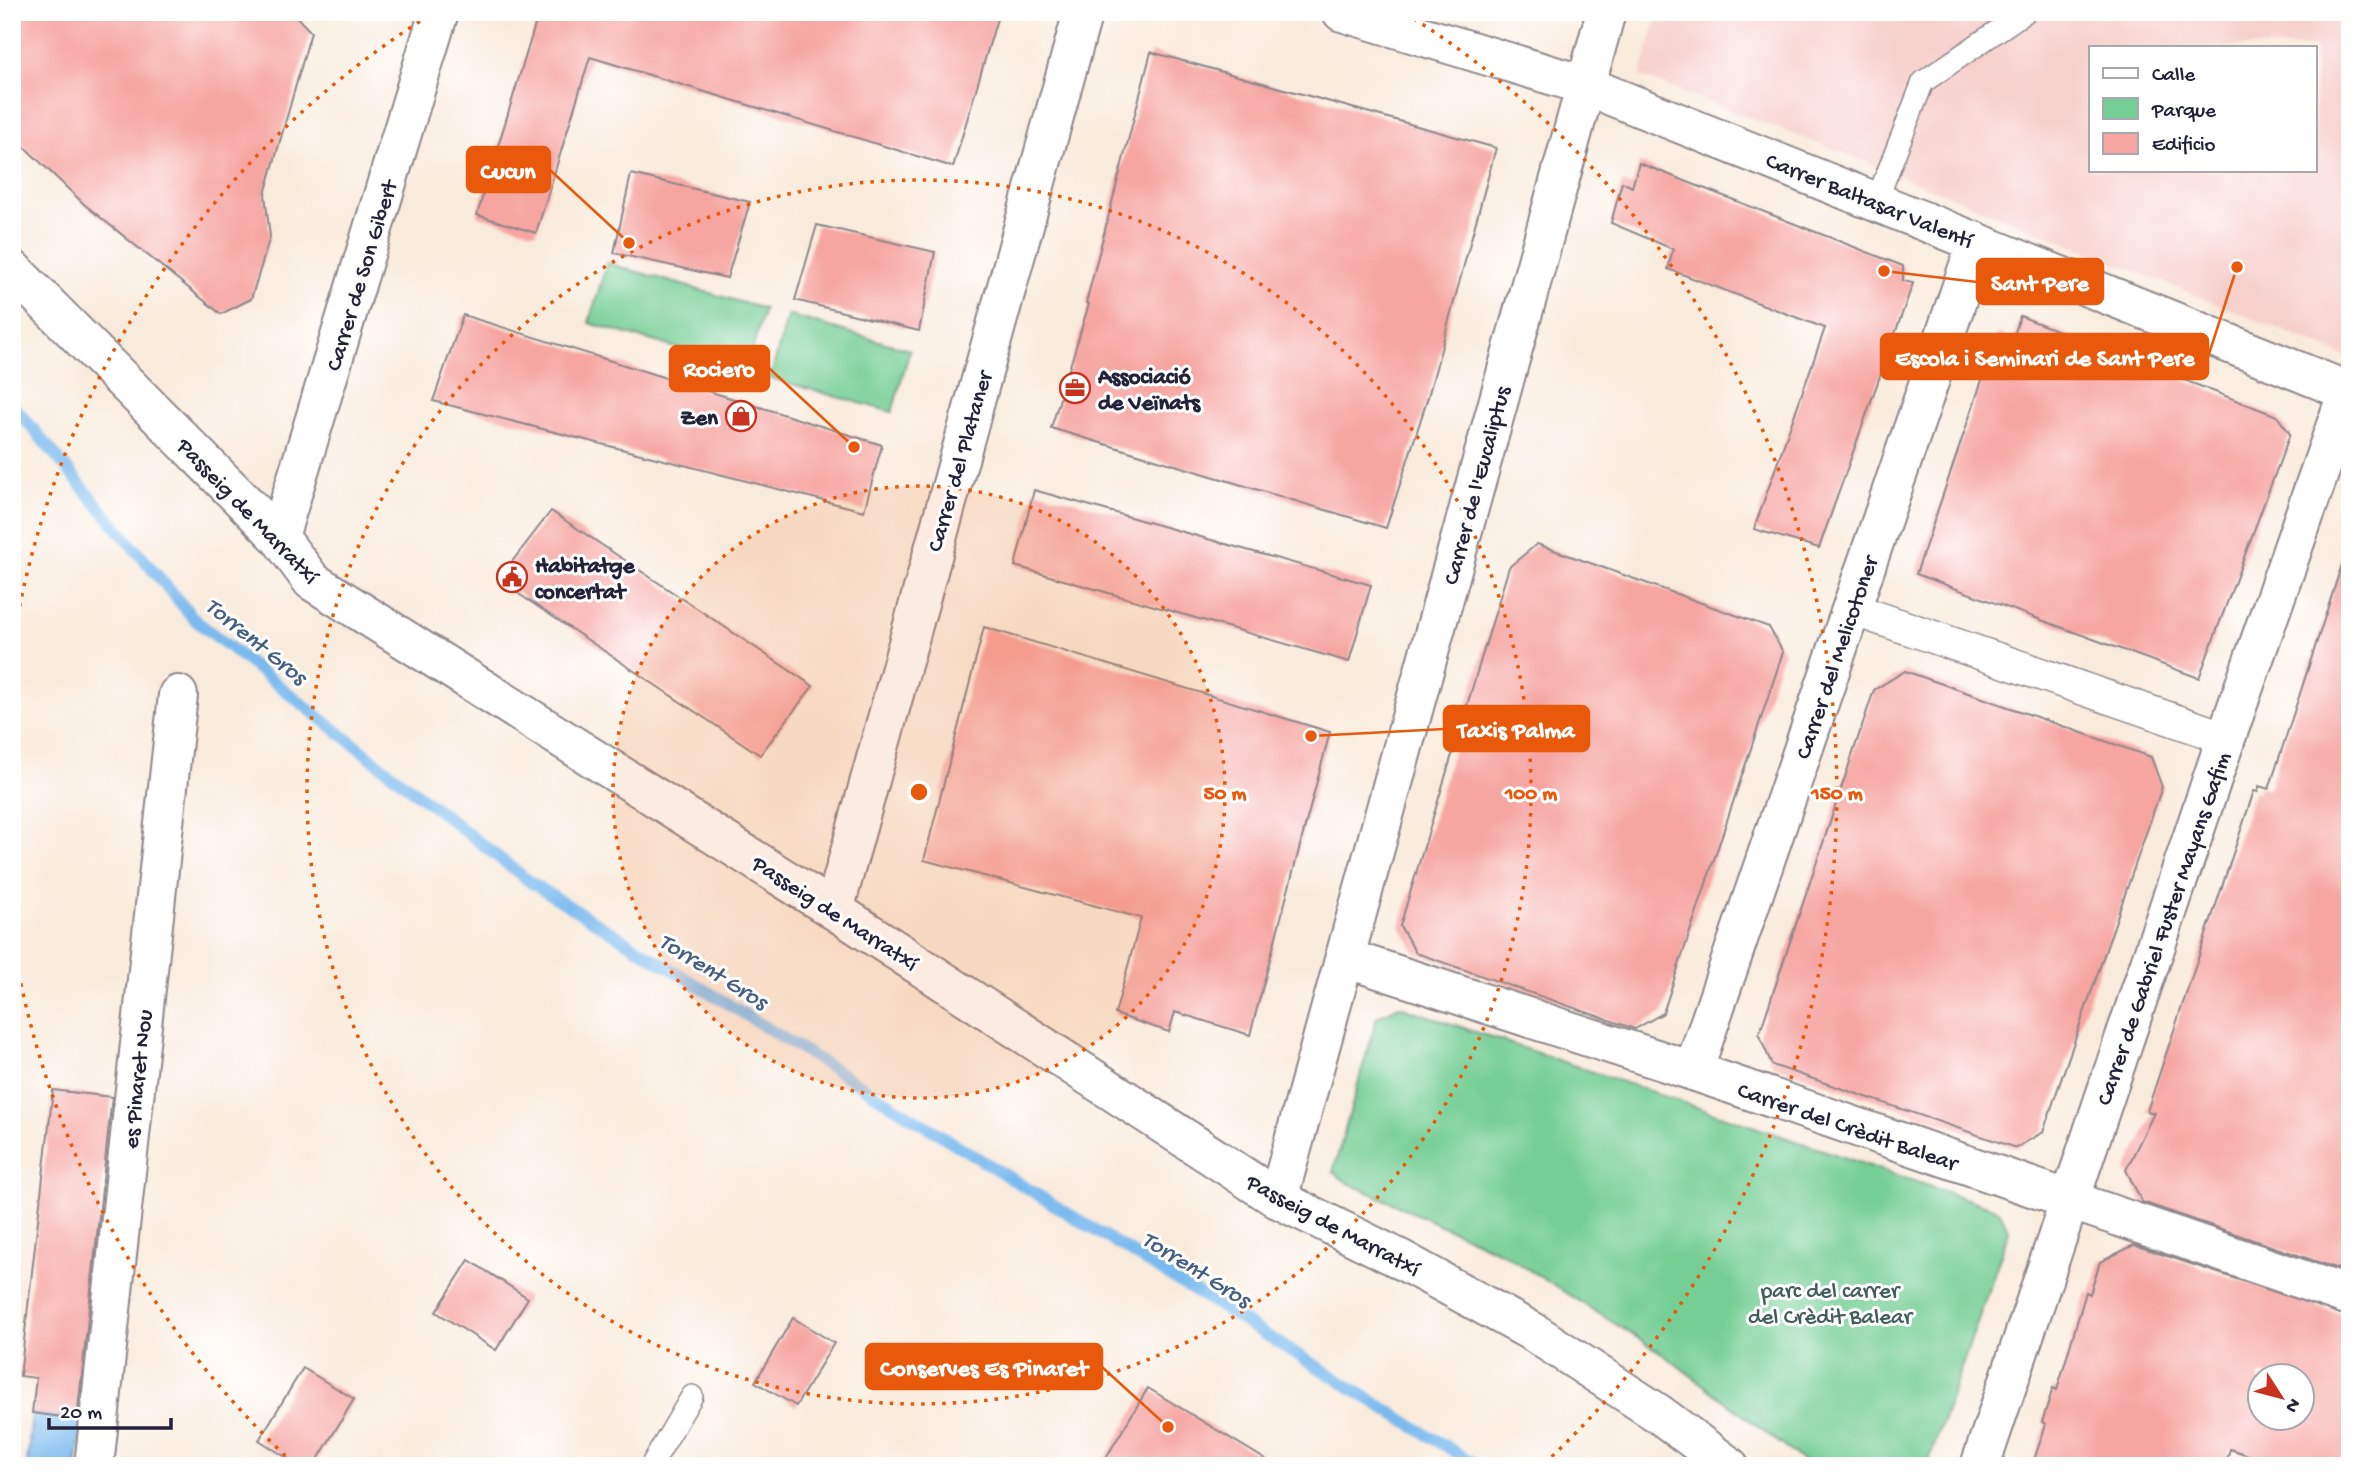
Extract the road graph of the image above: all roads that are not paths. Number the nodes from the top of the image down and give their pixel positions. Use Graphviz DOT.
graph roads {
  1 [pos="439,12"];
  2 [pos="1083,12"];
  3 [pos="1342,12"];
  4 [pos="1606,12"];
  5 [pos="2025,12"];
  6 [pos="1584,85"];
  7 [pos="1876,202"];
  8 [pos="1977,242"];
  9 [pos="12,269"];
  10 [pos="2349,392"];
  11 [pos="279,537"];
  12 [pos="1852,609"];
  13 [pos="178,695"];
  14 [pos="2225,738"];
  15 [pos="834,910"];
  16 [pos="1345,958"];
  17 [pos="1693,1071"];
  18 [pos="1278,1199"];
  19 [pos="2070,1202"];
  20 [pos="2350,1296"];
  21 [pos="692,1396"];
  22 [pos="99,1465"];
  23 [pos="651,1466"];
  24 [pos="1730,1466"];
  25 [pos="1980,1466"];
  1 -- 11 [label="street, Carrer de Son Gibert"];
  2 -- 15 [label="street, Carrer del Plataner"];
  3 -- 6 [label="street, Carrer Baltasar Valentí"];
  4 -- 6 [label="street, Carrer de l'Eucaliptus"];
  5 -- 7 [label="lane"];
  6 -- 7 [label="street, Carrer Baltasar Valentí"];
  6 -- 16 [label="street, Carrer de l'Eucaliptus"];
  7 -- 8 [label="street, Carrer Baltasar Valentí"];
  8 -- 10 [label="street, Carrer Baltasar Valentí"];
  8 -- 12 [label="street, Carrer del Melicotoner"];
  9 -- 11 [label="street, Passeig de Marratxí"];
  10 -- 14 [label="street, Carrer de Gabriel Fuster Mayans Gafim"];
  11 -- 15 [label="street, Passeig de Marratxí"];
  12 -- 14 [label="street"];
  12 -- 17 [label="street, Carrer del Melicotoner"];
  13 -- 22 [label="street, es Pinaret Nou"];
  14 -- 19 [label="street, Carrer de Gabriel Fuster Mayans Gafim"];
  15 -- 18 [label="street, Passeig de Marratxí"];
  16 -- 17 [label="street, Carrer del Crèdit Balear"];
  16 -- 18 [label="street, Carrer de l'Eucaliptus"];
  17 -- 19 [label="street, Carrer del Crèdit Balear"];
  18 -- 24 [label="street, Passeig de Marratxí"];
  19 -- 20 [label="street, Carrer del Crèdit Balear"];
  19 -- 25 [label="street, Carrer de Gabriel Fuster Mayans Gafim"];
  21 -- 23 [label="lane"];
}
